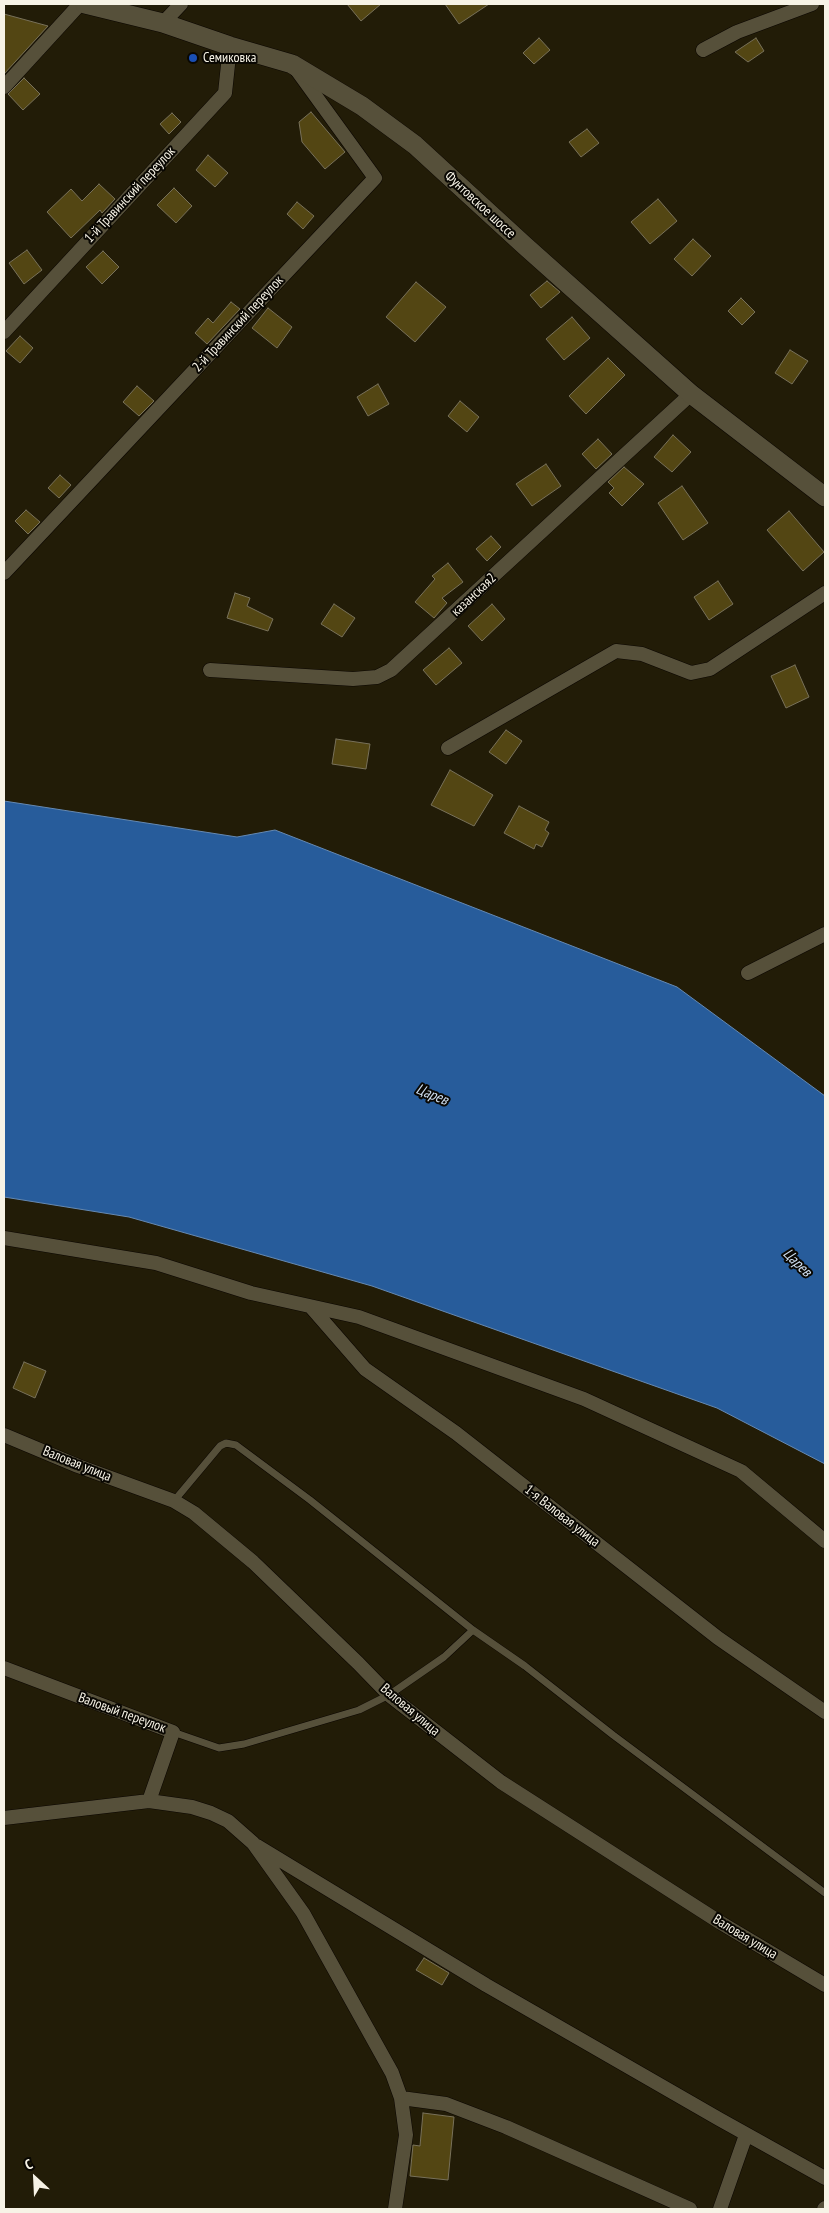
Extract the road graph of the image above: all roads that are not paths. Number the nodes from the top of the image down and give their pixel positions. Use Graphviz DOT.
graph roads {
  1 [pos="80,4"];
  2 [pos="85,4"];
  3 [pos="181,4"];
  4 [pos="812,4"];
  5 [pos="163,23"];
  6 [pos="230,46"];
  7 [pos="703,50"];
  8 [pos="292,64"];
  9 [pos="4,87"];
  10 [pos="4,332"];
  11 [pos="691,394"];
  12 [pos="825,497"];
  13 [pos="4,573"];
  14 [pos="825,593"];
  15 [pos="210,670"];
  16 [pos="448,748"];
  17 [pos="825,934"];
  18 [pos="748,973"];
  19 [pos="4,1238"];
  20 [pos="311,1307"];
  21 [pos="4,1434"];
  22 [pos="174,1501"];
  23 [pos="825,1541"];
  24 [pos="473,1630"];
  25 [pos="4,1668"];
  26 [pos="389,1695"];
  27 [pos="825,1712"];
  28 [pos="173,1732"];
  29 [pos="149,1801"];
  30 [pos="4,1818"];
  31 [pos="252,1843"];
  32 [pos="825,1893"];
  33 [pos="825,1985"];
  34 [pos="401,2098"];
  35 [pos="746,2135"];
  36 [pos="825,2178"];
  37 [pos="395,2209"];
  38 [pos="690,2209"];
  39 [pos="720,2209"];
  1 -- 9 [label="street"];
  2 -- 5 [label="street, Фунтовское шоссе"];
  3 -- 5 [label="street"];
  4 -- 7 [label="street"];
  5 -- 6 [label="street, Фунтовское шоссе"];
  6 -- 8 [label="street, Фунтовское шоссе"];
  6 -- 10 [label="street, 1-й Травинский переулок"];
  8 -- 11 [label="street, Фунтовское шоссе"];
  8 -- 13 [label="street, 2-й Травинский переулок"];
  11 -- 12 [label="street, Фунтовское шоссе"];
  11 -- 15 [label="street, казанская2"];
  14 -- 16 [label="street"];
  17 -- 18 [label="street"];
  19 -- 20 [label="street"];
  20 -- 23 [label="street"];
  20 -- 27 [label="street, 1-я Валовая улица"];
  21 -- 22 [label="street, Валовая улица"];
  22 -- 24 [label="lane"];
  22 -- 26 [label="street, Валовая улица"];
  24 -- 26 [label="lane"];
  24 -- 32 [label="lane"];
  25 -- 28 [label="street, Валовый переулок"];
  26 -- 28 [label="lane"];
  26 -- 33 [label="street, Валовая улица"];
  28 -- 29 [label="street, Валовый переулок"];
  29 -- 30 [label="street"];
  29 -- 31 [label="street"];
  31 -- 34 [label="street"];
  31 -- 35 [label="street"];
  34 -- 37 [label="street"];
  34 -- 38 [label="street"];
  35 -- 36 [label="street"];
  35 -- 39 [label="street"];
}
